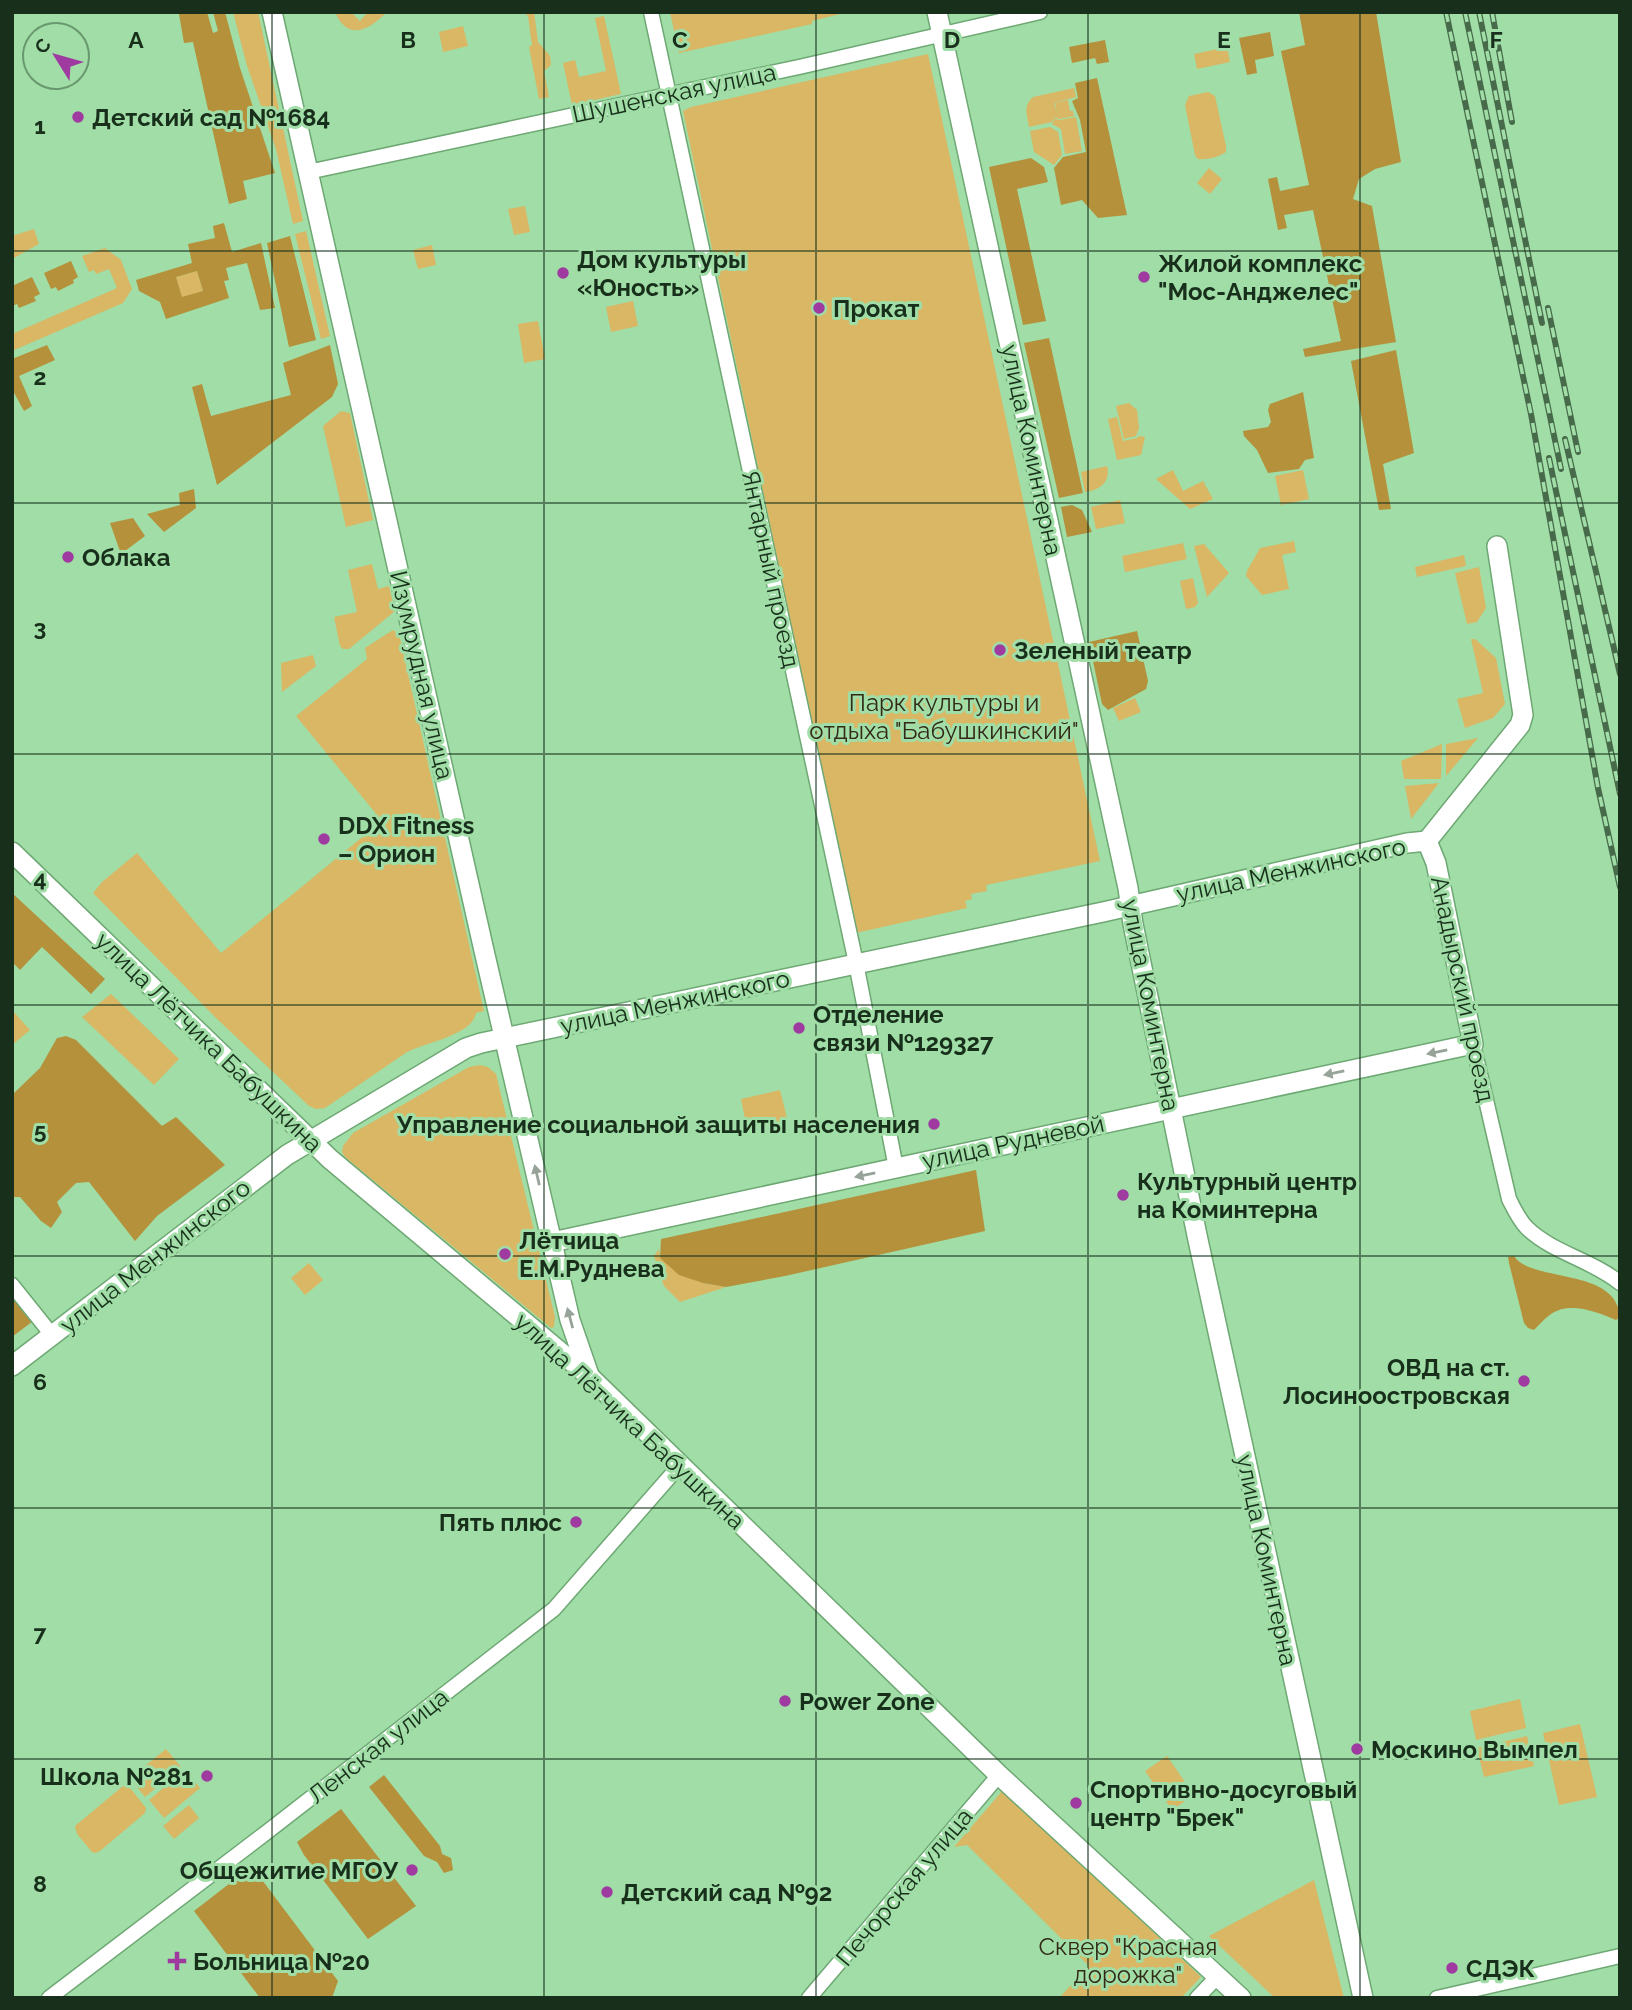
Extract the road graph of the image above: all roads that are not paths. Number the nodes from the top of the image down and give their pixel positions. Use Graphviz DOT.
graph roads {
  1 [pos="272,12"];
  2 [pos="651,12"];
  3 [pos="937,12"];
  4 [pos="1040,12"];
  5 [pos="941,36"];
  6 [pos="669,94"];
  7 [pos="308,172"];
  8 [pos="1497,546"];
  9 [pos="1427,841"];
  10 [pos="12,852"];
  11 [pos="1129,905"];
  12 [pos="856,963"];
  13 [pos="505,1038"];
  14 [pos="1474,1044"];
  15 [pos="1171,1108"];
  16 [pos="310,1141"];
  17 [pos="896,1168"];
  18 [pos="552,1242"];
  19 [pos="1620,1283"];
  20 [pos="12,1285"];
  21 [pos="52,1335"];
  22 [pos="12,1366"];
  23 [pos="589,1376"];
  24 [pos="680,1465"];
  25 [pos="999,1775"];
  26 [pos="1620,1956"];
  27 [pos="1218,1976"];
  28 [pos="49,1998"];
  29 [pos="809,1998"];
  30 [pos="1197,1998"];
  31 [pos="1241,1998"];
  32 [pos="1363,1998"];
  33 [pos="1437,1998"];
  1 -- 7 [label="street, Изумрудная улица"];
  2 -- 6 [label="street, Янтарный проезд"];
  3 -- 5 [label="street, улица Коминтерна"];
  4 -- 5 [label="street, Шушенская улица"];
  5 -- 6 [label="street, Шушенская улица"];
  5 -- 11 [label="street, улица Коминтерна"];
  6 -- 7 [label="street, Шушенская улица"];
  6 -- 12 [label="street, Янтарный проезд"];
  7 -- 13 [label="street, Изумрудная улица"];
  8 -- 9 [label="street"];
  9 -- 11 [label="street, улица Менжинского"];
  9 -- 14 [label="street, Анадырский проезд"];
  10 -- 16 [label="street, улица Лётчика Бабушкина"];
  11 -- 12 [label="street, улица Менжинского"];
  11 -- 15 [label="street, улица Коминтерна"];
  12 -- 13 [label="street, улица Менжинского"];
  12 -- 17 [label="street, Янтарный проезд"];
  13 -- 16 [label="street, улица Менжинского"];
  18 -- 13 [label="street, Изумрудная улица, one-way"];
  14 -- 15 [label="street, улица Рудневой, one-way"];
  14 -- 19 [label="street, Анадырский проезд"];
  15 -- 17 [label="street, улица Рудневой"];
  15 -- 32 [label="street, улица Коминтерна"];
  16 -- 21 [label="street, улица Менжинского"];
  16 -- 23 [label="street, улица Лётчика Бабушкина"];
  17 -- 18 [label="street, улица Рудневой, one-way"];
  23 -- 18 [label="street, Изумрудная улица, one-way"];
  20 -- 21 [label="street"];
  21 -- 22 [label="street, улица Менжинского"];
  23 -- 24 [label="street, улица Лётчика Бабушкина"];
  24 -- 25 [label="street, улица Лётчика Бабушкина"];
  24 -- 28 [label="street, Ленская улица"];
  25 -- 27 [label="street, улица Лётчика Бабушкина"];
  25 -- 29 [label="street, Печорская улица"];
  26 -- 33 [label="street"];
  27 -- 30 [label="street"];
  27 -- 31 [label="street, улица Лётчика Бабушкина"];
}
